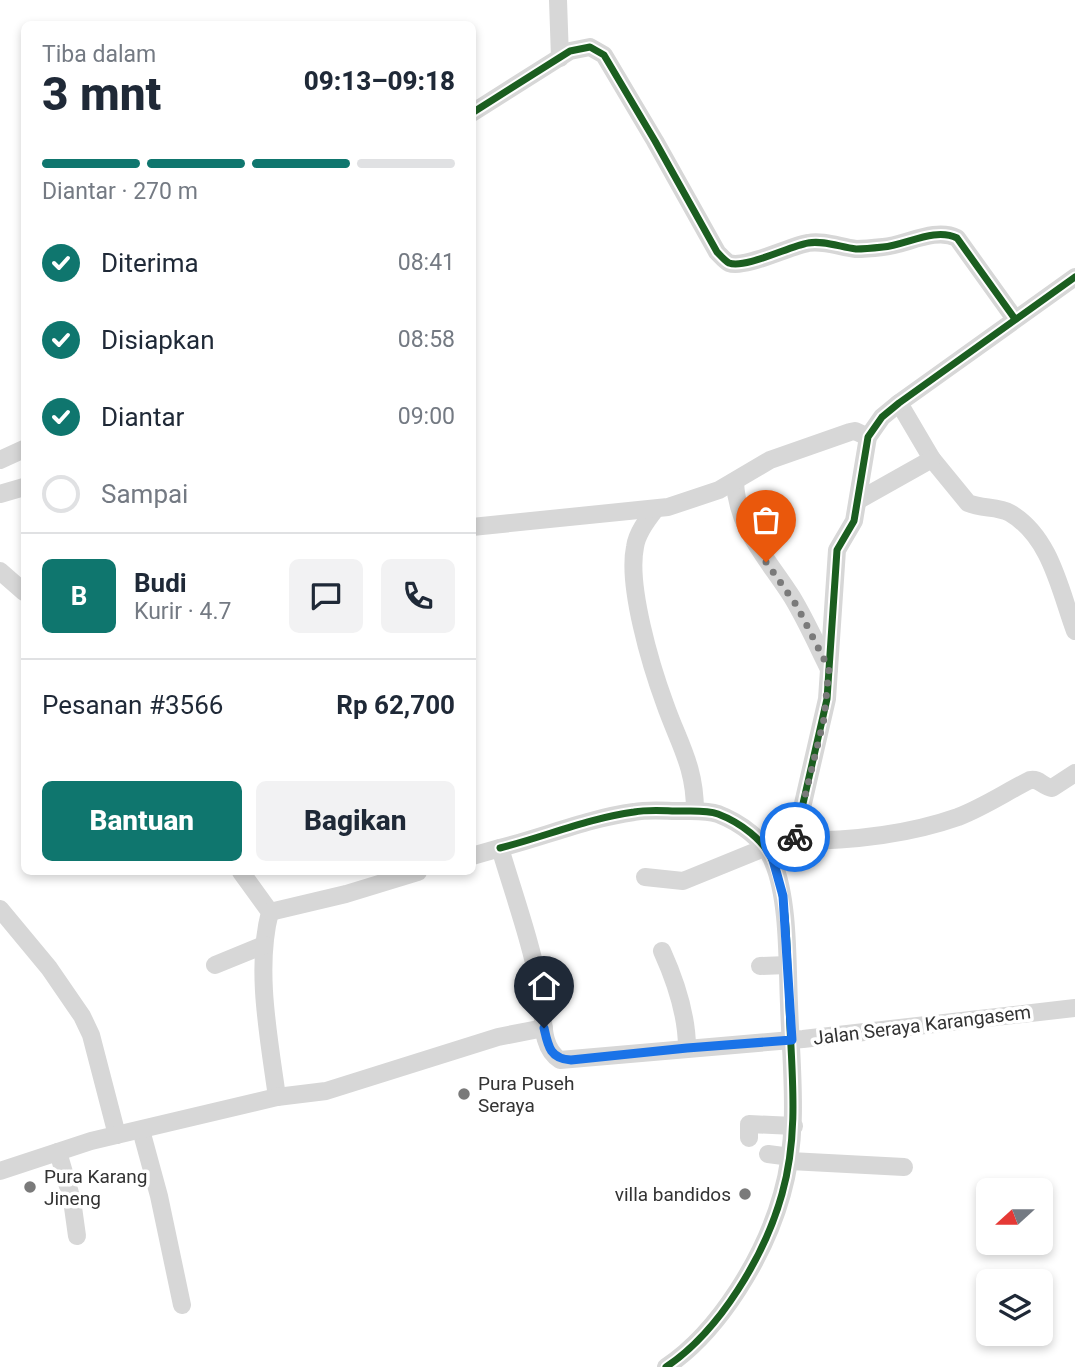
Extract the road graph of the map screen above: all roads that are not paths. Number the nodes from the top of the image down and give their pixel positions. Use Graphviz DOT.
graph roads {
  1 [pos="558,0"];
  2 [pos="560,58"];
  3 [pos="476,110"];
  4 [pos="1075,277"];
  5 [pos="1015,320"];
  6 [pos="899,403"];
  7 [pos="868,437"];
  8 [pos="21,450"];
  9 [pos="932,459"];
  10 [pos="0,460"];
  11 [pos="735,482"];
  12 [pos="21,488"];
  13 [pos="0,494"];
  14 [pos="859,500"];
  15 [pos="655,510"];
  16 [pos="476,527"];
  17 [pos="0,570"];
  18 [pos="21,589"];
  19 [pos="1075,631"];
  20 [pos="829,669"];
  21 [pos="1075,773"];
  22 [pos="695,811"];
  23 [pos="793,841"];
  24 [pos="500,848"];
  25 [pos="768,854"];
  26 [pos="476,855"];
  27 [pos="243,875"];
  28 [pos="408,875"];
  29 [pos="645,877"];
  30 [pos="0,909"];
  31 [pos="270,912"];
  32 [pos="264,945"];
  33 [pos="662,951"];
  34 [pos="215,965"];
  35 [pos="787,965"];
  36 [pos="760,966"];
  37 [pos="1075,1008"];
  38 [pos="544,1028"];
  39 [pos="792,1040"];
  40 [pos="687,1048"];
  41 [pos="277,1097"];
  42 [pos="794,1126"];
  43 [pos="141,1130"];
  44 [pos="117,1135"];
  45 [pos="748,1138"];
  46 [pos="58,1152"];
  47 [pos="768,1154"];
  48 [pos="791,1159"];
  49 [pos="904,1167"];
  50 [pos="0,1171"];
  51 [pos="77,1236"];
  52 [pos="182,1305"];
  53 [pos="666,1367"];
  1 -- 2 [label="street"];
  2 -- 3 [label="street"];
  2 -- 5 [label="street"];
  4 -- 5 [label="street"];
  5 -- 6 [label="street"];
  6 -- 7 [label="street"];
  6 -- 9 [label="street"];
  7 -- 11 [label="street"];
  7 -- 14 [label="street"];
  8 -- 10 [label="street"];
  9 -- 14 [label="street"];
  9 -- 19 [label="street"];
  11 -- 15 [label="street"];
  11 -- 20 [label="street"];
  12 -- 13 [label="street"];
  14 -- 20 [label="street"];
  15 -- 16 [label="street"];
  15 -- 22 [label="street"];
  17 -- 18 [label="street"];
  20 -- 23 [label="street"];
  21 -- 23 [label="street"];
  22 -- 24 [label="street"];
  22 -- 25 [label="street"];
  23 -- 25 [label="street"];
  24 -- 26 [label="street"];
  24 -- 38 [label="street, Jalan Seraya Karangasem"];
  25 -- 29 [label="street"];
  25 -- 35 [label="street"];
  27 -- 31 [label="street"];
  28 -- 31 [label="street"];
  30 -- 44 [label="street"];
  31 -- 32 [label="street"];
  32 -- 34 [label="street"];
  32 -- 41 [label="street"];
  33 -- 40 [label="street"];
  35 -- 36 [label="street"];
  35 -- 39 [label="street"];
  37 -- 39 [label="street, Jalan Seraya Karangasem"];
  38 -- 40 [label="street, Jalan Seraya Karangasem"];
  38 -- 41 [label="street"];
  39 -- 40 [label="street, Jalan Seraya Karangasem"];
  39 -- 42 [label="street"];
  41 -- 43 [label="street"];
  42 -- 45 [label="street"];
  42 -- 48 [label="street"];
  43 -- 44 [label="street"];
  43 -- 52 [label="street"];
  44 -- 46 [label="street"];
  46 -- 50 [label="street"];
  46 -- 51 [label="street"];
  47 -- 48 [label="street"];
  48 -- 49 [label="street"];
  48 -- 53 [label="street"];
}
